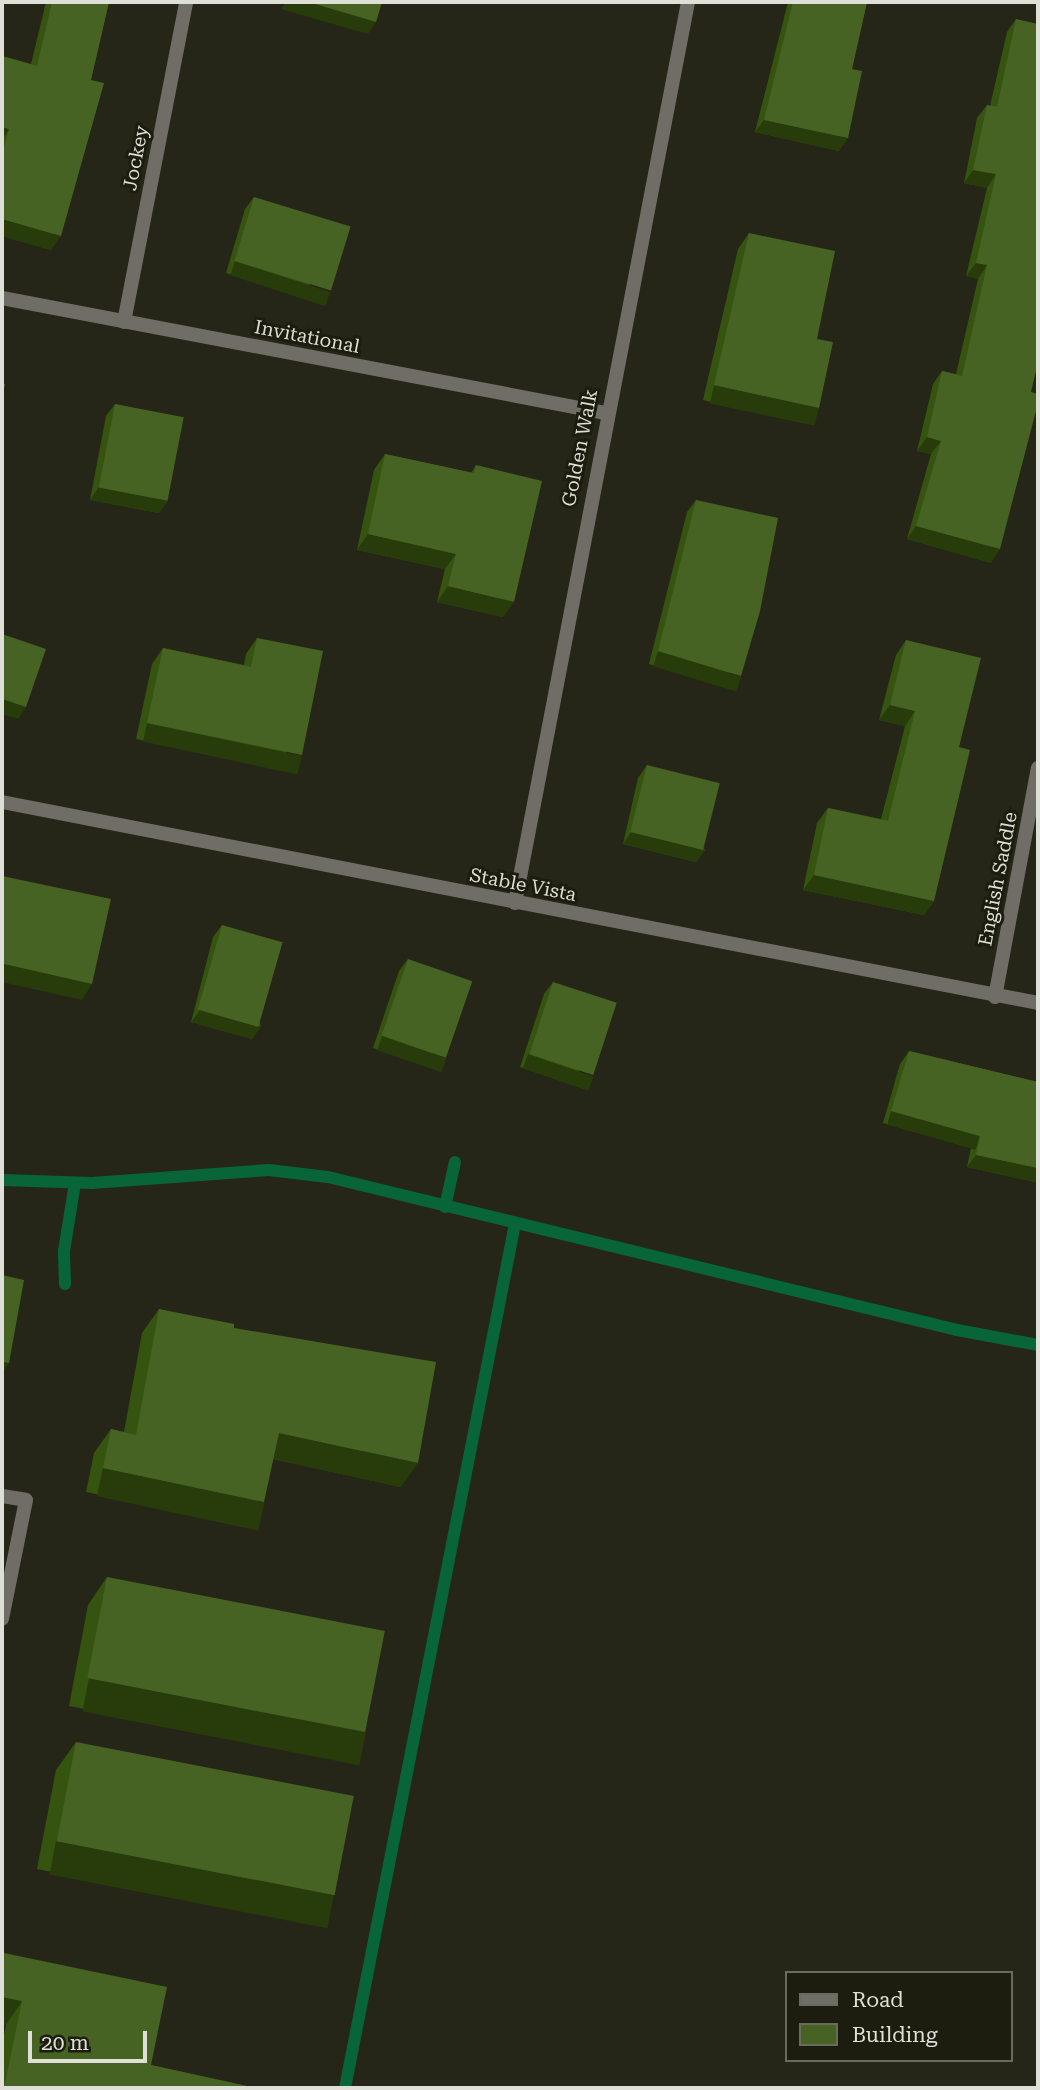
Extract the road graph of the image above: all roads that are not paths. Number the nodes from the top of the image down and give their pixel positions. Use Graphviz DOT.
graph roads {
  1 [pos="186,2"];
  2 [pos="688,2"];
  3 [pos="2,298"];
  4 [pos="124,322"];
  5 [pos="606,413"];
  6 [pos="1038,768"];
  7 [pos="2,802"];
  8 [pos="515,903"];
  9 [pos="995,997"];
  10 [pos="1038,1003"];
  11 [pos="2,1496"];
  12 [pos="2,1619"];
  1 -- 4 [label="street, Jockey"];
  2 -- 5 [label="street, Golden Walk"];
  3 -- 4 [label="street, Invitational"];
  4 -- 5 [label="street, Invitational"];
  5 -- 8 [label="street, Golden Walk"];
  6 -- 9 [label="street, English Saddle"];
  7 -- 8 [label="street, Stable Vista"];
  8 -- 9 [label="street, Stable Vista"];
  9 -- 10 [label="street, Stable Vista"];
  11 -- 12 [label="street"];
}
